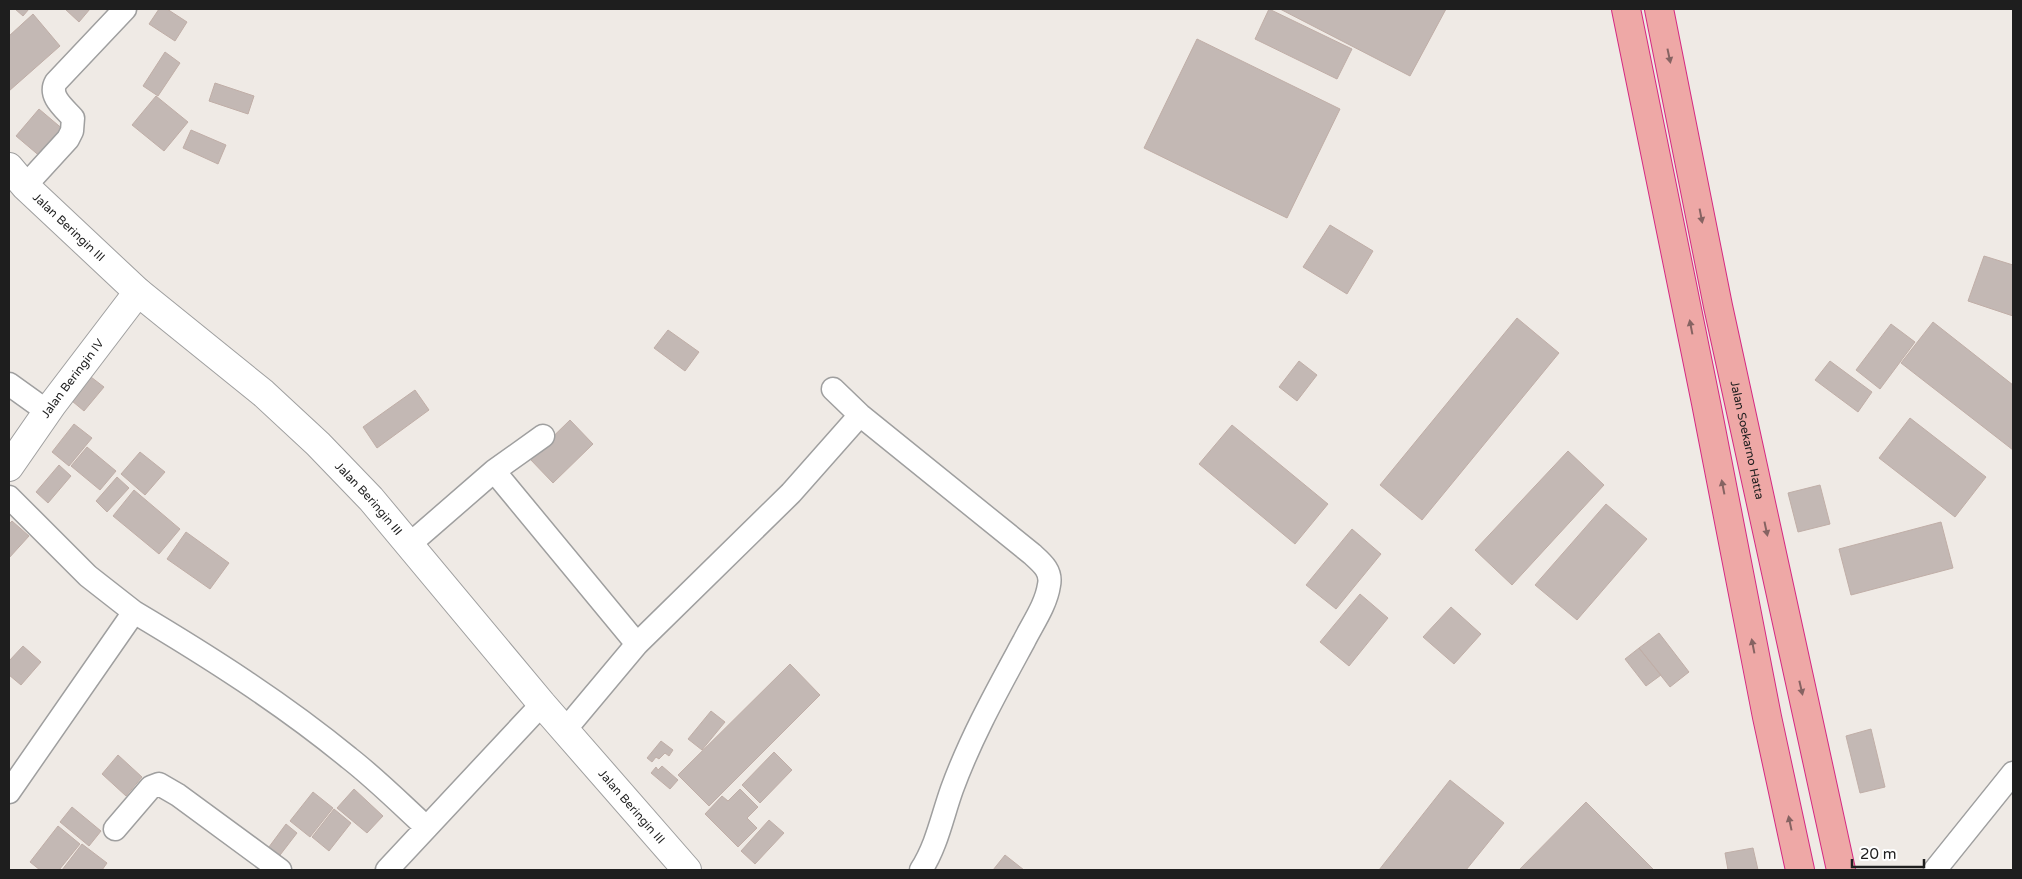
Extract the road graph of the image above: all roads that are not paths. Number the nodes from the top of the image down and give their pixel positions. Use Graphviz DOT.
graph roads {
  1 [pos="1626,9"];
  2 [pos="1659,9"];
  3 [pos="119,11"];
  4 [pos="17,177"];
  5 [pos="138,292"];
  6 [pos="9,384"];
  7 [pos="833,389"];
  8 [pos="48,412"];
  9 [pos="860,415"];
  10 [pos="543,436"];
  11 [pos="9,467"];
  12 [pos="494,471"];
  13 [pos="9,497"];
  14 [pos="410,544"];
  15 [pos="134,612"];
  16 [pos="637,644"];
  17 [pos="542,704"];
  18 [pos="565,730"];
  19 [pos="2013,773"];
  20 [pos="9,792"];
  21 [pos="426,827"];
  22 [pos="115,829"];
  23 [pos="280,870"];
  24 [pos="386,870"];
  25 [pos="687,870"];
  26 [pos="921,870"];
  27 [pos="1800,870"];
  28 [pos="1841,870"];
  29 [pos="1935,870"];
  27 -- 1 [label="highway, one-way"];
  2 -- 28 [label="highway, Jalan Soekarno Hatta, one-way"];
  3 -- 4 [label="street"];
  4 -- 5 [label="street, Jalan Beringin III"];
  5 -- 8 [label="street, Jalan Beringin IV"];
  5 -- 14 [label="street, Jalan Beringin III"];
  6 -- 8 [label="street"];
  7 -- 9 [label="street"];
  8 -- 11 [label="street, Jalan Beringin IV"];
  9 -- 16 [label="street"];
  9 -- 26 [label="street"];
  10 -- 12 [label="street"];
  12 -- 14 [label="street"];
  12 -- 16 [label="street"];
  13 -- 15 [label="street"];
  14 -- 17 [label="street, Jalan Beringin III"];
  15 -- 20 [label="street"];
  15 -- 21 [label="street"];
  16 -- 18 [label="street"];
  17 -- 18 [label="street, Jalan Beringin III"];
  17 -- 21 [label="street"];
  18 -- 25 [label="street, Jalan Beringin III"];
  19 -- 29 [label="street"];
  21 -- 24 [label="street"];
  22 -- 23 [label="street"];
}
